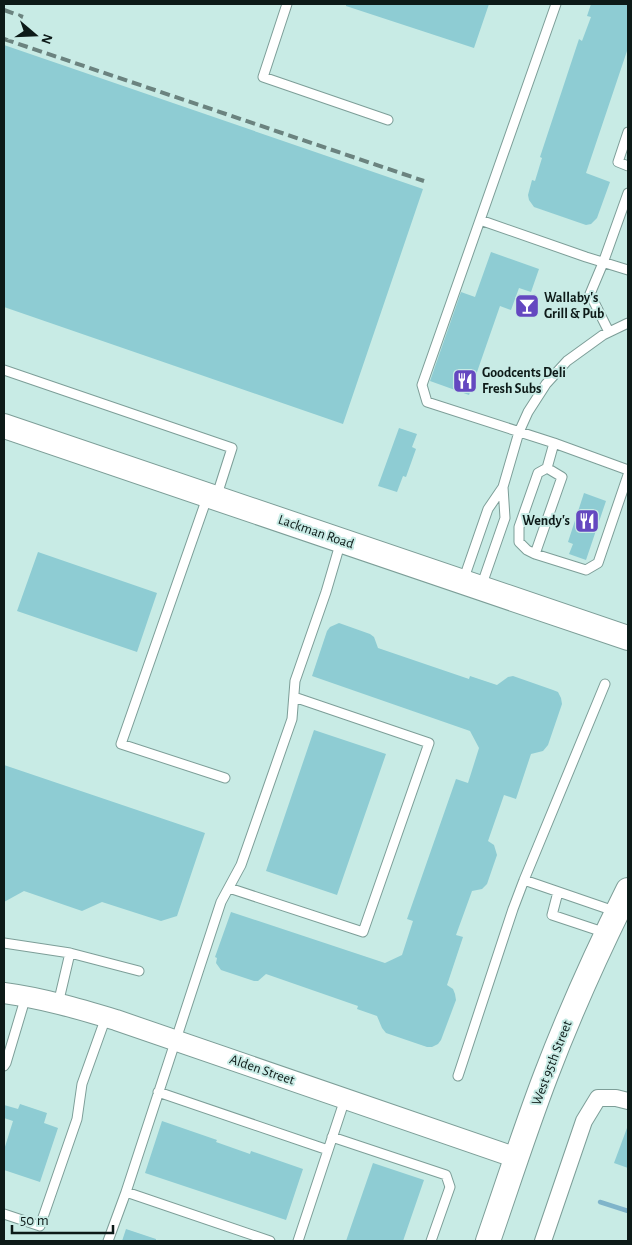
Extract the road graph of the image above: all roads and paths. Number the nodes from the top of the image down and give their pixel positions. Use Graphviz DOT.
graph roads {
  1 [pos="287,4"];
  2 [pos="556,4"];
  3 [pos="388,120"];
  4 [pos="628,132"];
  5 [pos="628,166"];
  6 [pos="628,193"];
  7 [pos="480,220"];
  8 [pos="603,263"];
  9 [pos="628,270"];
  10 [pos="628,323"];
  11 [pos="609,332"];
  12 [pos="4,370"];
  13 [pos="4,426"];
  14 [pos="519,432"];
  15 [pos="554,443"];
  16 [pos="548,468"];
  17 [pos="628,470"];
  18 [pos="628,474"];
  19 [pos="503,487"];
  20 [pos="212,496"];
  21 [pos="341,541"];
  22 [pos="535,554"];
  23 [pos="472,584"];
  24 [pos="628,638"];
  25 [pos="604,684"];
  26 [pos="294,697"];
  27 [pos="225,778"];
  28 [pos="524,880"];
  29 [pos="229,888"];
  30 [pos="628,890"];
  31 [pos="558,892"];
  32 [pos="612,922"];
  33 [pos="4,943"];
  34 [pos="70,953"];
  35 [pos="139,971"];
  36 [pos="4,993"];
  37 [pos="26,996"];
  38 [pos="58,1004"];
  39 [pos="106,1017"];
  40 [pos="175,1040"];
  41 [pos="4,1066"];
  42 [pos="458,1076"];
  43 [pos="158,1092"];
  44 [pos="345,1098"];
  45 [pos="628,1101"];
  46 [pos="332,1137"];
  47 [pos="328,1150"];
  48 [pos="517,1158"];
  49 [pos="126,1192"];
  50 [pos="4,1214"];
  51 [pos="108,1241"];
  52 [pos="270,1241"];
  53 [pos="298,1241"];
  54 [pos="431,1241"];
  55 [pos="488,1241"];
  56 [pos="543,1241"];
  1 -- 3 [label="lane"];
  2 -- 7 [label="lane"];
  4 -- 5 [label="lane"];
  6 -- 8 [label="lane"];
  7 -- 8 [label="lane"];
  7 -- 14 [label="lane"];
  8 -- 9 [label="lane"];
  8 -- 11 [label="lane"];
  10 -- 11 [label="lane"];
  11 -- 14 [label="lane"];
  12 -- 20 [label="lane"];
  13 -- 20 [label="main road, Lackman Road"];
  14 -- 15 [label="lane"];
  14 -- 19 [label="lane"];
  15 -- 16 [label="lane"];
  15 -- 17 [label="lane"];
  16 -- 22 [label="lane"];
  16 -- 22 [label="lane"];
  18 -- 22 [label="lane"];
  19 -- 23 [label="lane"];
  19 -- 23 [label="lane"];
  20 -- 21 [label="main road, Lackman Road"];
  20 -- 27 [label="lane"];
  21 -- 23 [label="main road, Lackman Road"];
  21 -- 26 [label="lane"];
  23 -- 24 [label="main road, Lackman Road"];
  25 -- 28 [label="lane"];
  26 -- 29 [label="lane"];
  26 -- 29 [label="lane"];
  28 -- 31 [label="lane"];
  28 -- 42 [label="lane"];
  29 -- 40 [label="lane"];
  30 -- 32 [label="main road, West 95th Street"];
  31 -- 32 [label="lane"];
  31 -- 32 [label="lane"];
  32 -- 48 [label="main road, West 95th Street"];
  33 -- 34 [label="lane"];
  34 -- 35 [label="lane"];
  34 -- 38 [label="lane"];
  36 -- 37 [label="street, Alden Street"];
  37 -- 38 [label="street, Alden Street"];
  37 -- 41 [label="lane"];
  38 -- 39 [label="street, Alden Street"];
  39 -- 40 [label="street, Alden Street"];
  39 -- 50 [label="lane"];
  40 -- 43 [label="lane"];
  40 -- 44 [label="street, Alden Street"];
  43 -- 47 [label="lane"];
  43 -- 49 [label="lane"];
  44 -- 46 [label="lane"];
  44 -- 48 [label="street, Alden Street"];
  45 -- 56 [label="street"];
  46 -- 47 [label="lane"];
  46 -- 54 [label="lane"];
  47 -- 53 [label="lane"];
  48 -- 55 [label="main road, West 95th Street"];
  49 -- 51 [label="lane"];
  49 -- 52 [label="lane"];
}
